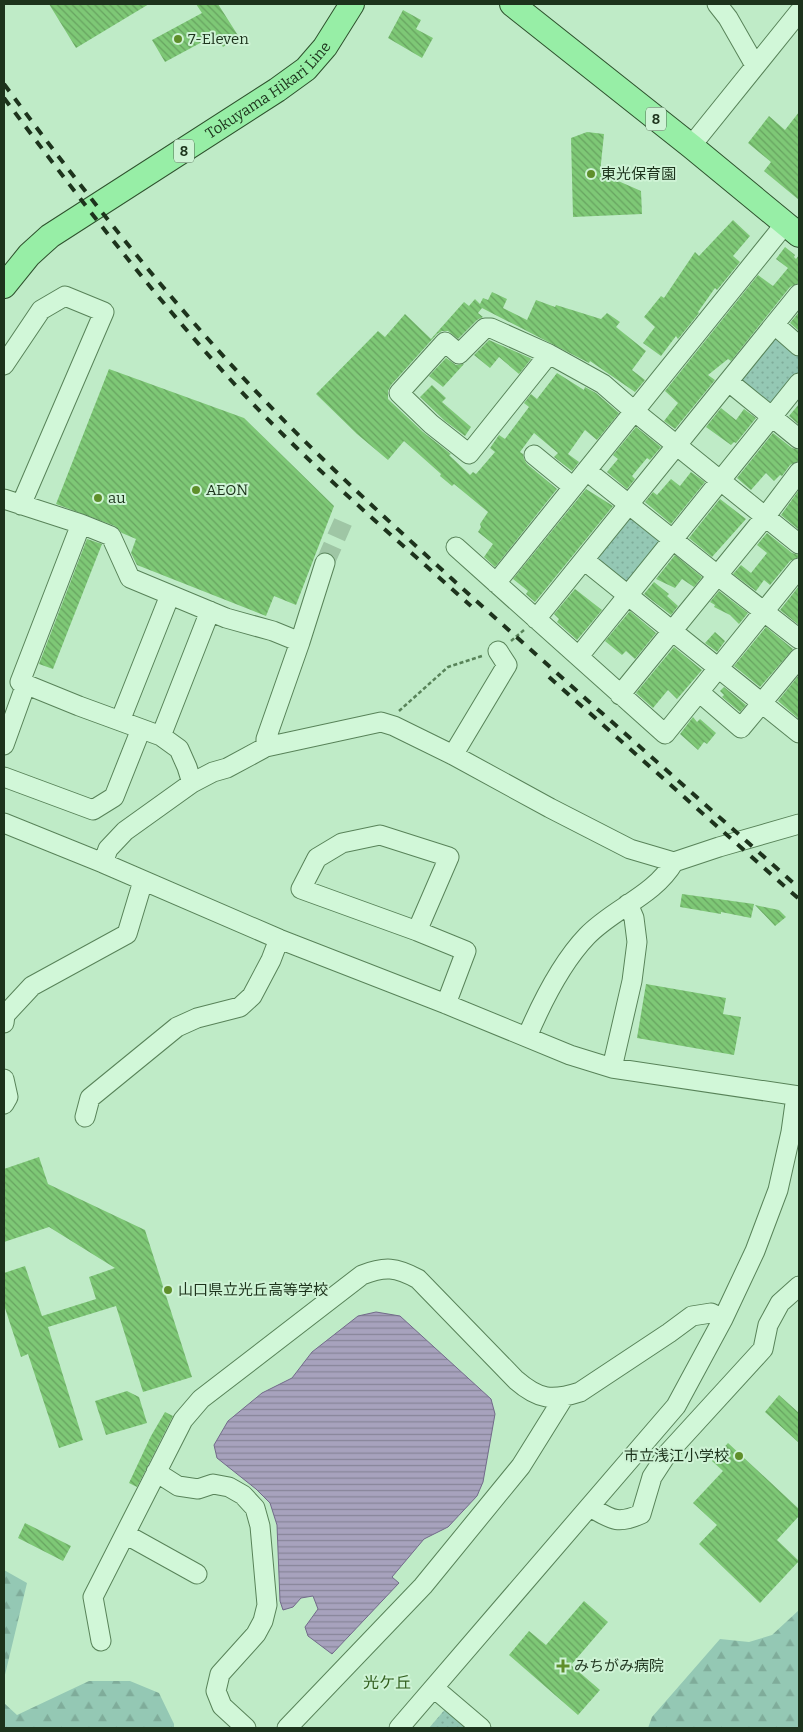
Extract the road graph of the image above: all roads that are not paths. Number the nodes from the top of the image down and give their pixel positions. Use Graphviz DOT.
graph roads {
  1 [pos="352,4"];
  2 [pos="512,4"];
  3 [pos="717,4"];
  4 [pos="799,12"];
  5 [pos="757,64"];
  6 [pos="691,146"];
  7 [pos="792,229"];
  8 [pos="4,286"];
  9 [pos="799,294"];
  10 [pos="775,325"];
  11 [pos="799,346"];
  12 [pos="549,354"];
  13 [pos="4,365"];
  14 [pos="728,382"];
  15 [pos="799,383"];
  16 [pos="634,411"];
  17 [pos="771,418"];
  18 [pos="799,439"];
  19 [pos="676,445"];
  20 [pos="534,455"];
  21 [pos="587,471"];
  22 [pos="799,472"];
  23 [pos="720,480"];
  24 [pos="573,486"];
  25 [pos="12,502"];
  26 [pos="629,504"];
  27 [pos="765,517"];
  28 [pos="81,524"];
  29 [pos="673,540"];
  30 [pos="799,544"];
  31 [pos="456,547"];
  32 [pos="584,560"];
  33 [pos="325,563"];
  34 [pos="799,568"];
  35 [pos="717,575"];
  36 [pos="496,583"];
  37 [pos="170,595"];
  38 [pos="628,596"];
  39 [pos="764,610"];
  40 [pos="210,611"];
  41 [pos="536,619"];
  42 [pos="671,630"];
  43 [pos="799,639"];
  44 [pos="300,642"];
  45 [pos="498,651"];
  46 [pos="579,656"];
  47 [pos="799,658"];
  48 [pos="718,667"];
  49 [pos="26,684"];
  50 [pos="699,692"];
  51 [pos="620,695"];
  52 [pos="763,702"];
  53 [pos="120,721"];
  54 [pos="141,729"];
  55 [pos="799,733"];
  56 [pos="161,736"];
  57 [pos="4,745"];
  58 [pos="266,747"];
  59 [pos="453,755"];
  60 [pos="4,777"];
  61 [pos="192,783"];
  62 [pos="4,823"];
  63 [pos="799,824"];
  64 [pos="674,862"];
  65 [pos="103,863"];
  66 [pos="143,881"];
  67 [pos="628,904"];
  68 [pos="417,931"];
  69 [pos="279,939"];
  70 [pos="446,1004"];
  71 [pos="4,1023"];
  72 [pos="527,1037"];
  73 [pos="612,1068"];
  74 [pos="4,1079"];
  75 [pos="797,1096"];
  76 [pos="4,1104"];
  77 [pos="85,1116"];
  78 [pos="799,1286"];
  79 [pos="723,1318"];
  80 [pos="564,1397"];
  81 [pos="156,1472"];
  82 [pos="590,1507"];
  83 [pos="125,1534"];
  84 [pos="197,1574"];
  85 [pos="100,1641"];
  86 [pos="434,1688"];
  87 [pos="246,1728"];
  88 [pos="288,1728"];
  89 [pos="399,1728"];
  90 [pos="481,1728"];
  1 -- 8 [label="main road, Tokuyama Hikari Line / 8"];
  2 -- 6 [label="main road, 8"];
  3 -- 5 [label="street"];
  4 -- 5 [label="street"];
  5 -- 6 [label="street"];
  6 -- 7 [label="main road, 8"];
  7 -- 16 [label="street"];
  9 -- 10 [label="street"];
  10 -- 11 [label="street"];
  10 -- 14 [label="street"];
  12 -- 12 [label="street"];
  12 -- 16 [label="street"];
  13 -- 25 [label="street"];
  14 -- 17 [label="street"];
  14 -- 19 [label="street"];
  15 -- 17 [label="street"];
  16 -- 19 [label="street"];
  16 -- 21 [label="street"];
  17 -- 18 [label="street"];
  17 -- 23 [label="street"];
  19 -- 23 [label="street"];
  19 -- 26 [label="street"];
  20 -- 24 [label="street"];
  21 -- 24 [label="street"];
  21 -- 26 [label="street"];
  22 -- 27 [label="street"];
  23 -- 27 [label="street"];
  23 -- 29 [label="street"];
  24 -- 36 [label="street"];
  25 -- 28 [label="street"];
  26 -- 29 [label="street"];
  26 -- 32 [label="street"];
  27 -- 30 [label="street"];
  27 -- 35 [label="street"];
  28 -- 37 [label="street"];
  28 -- 49 [label="street"];
  29 -- 35 [label="street"];
  29 -- 38 [label="street"];
  31 -- 36 [label="street"];
  32 -- 38 [label="street"];
  32 -- 41 [label="street"];
  33 -- 44 [label="street"];
  34 -- 39 [label="street"];
  35 -- 39 [label="street"];
  35 -- 42 [label="street"];
  36 -- 41 [label="street"];
  37 -- 40 [label="street"];
  37 -- 53 [label="street"];
  38 -- 42 [label="street"];
  38 -- 46 [label="street"];
  39 -- 43 [label="street"];
  39 -- 48 [label="street"];
  40 -- 44 [label="street"];
  40 -- 56 [label="street"];
  41 -- 46 [label="street"];
  42 -- 48 [label="street"];
  42 -- 51 [label="street"];
  44 -- 58 [label="street"];
  45 -- 59 [label="street"];
  46 -- 51 [label="street"];
  47 -- 52 [label="street"];
  48 -- 50 [label="street"];
  48 -- 52 [label="street"];
  49 -- 53 [label="street"];
  49 -- 57 [label="street"];
  50 -- 51 [label="street"];
  50 -- 52 [label="street"];
  52 -- 55 [label="street"];
  53 -- 54 [label="street"];
  54 -- 56 [label="street"];
  54 -- 60 [label="street"];
  56 -- 61 [label="street"];
  58 -- 59 [label="street"];
  58 -- 61 [label="street"];
  59 -- 64 [label="street"];
  61 -- 65 [label="street"];
  62 -- 65 [label="street"];
  63 -- 64 [label="street"];
  64 -- 67 [label="street"];
  65 -- 66 [label="street"];
  66 -- 69 [label="street"];
  66 -- 71 [label="street"];
  67 -- 72 [label="street"];
  67 -- 73 [label="street"];
  68 -- 68 [label="street"];
  68 -- 70 [label="street"];
  69 -- 70 [label="street"];
  69 -- 77 [label="street"];
  70 -- 72 [label="street"];
  72 -- 73 [label="street"];
  73 -- 75 [label="street"];
  74 -- 76 [label="street"];
  75 -- 79 [label="street"];
  78 -- 82 [label="street"];
  79 -- 80 [label="street"];
  79 -- 82 [label="street"];
  80 -- 81 [label="street"];
  80 -- 88 [label="street"];
  81 -- 83 [label="street"];
  81 -- 87 [label="street"];
  82 -- 86 [label="street"];
  83 -- 84 [label="street"];
  83 -- 85 [label="street"];
  86 -- 89 [label="street"];
  86 -- 90 [label="street"];
}
